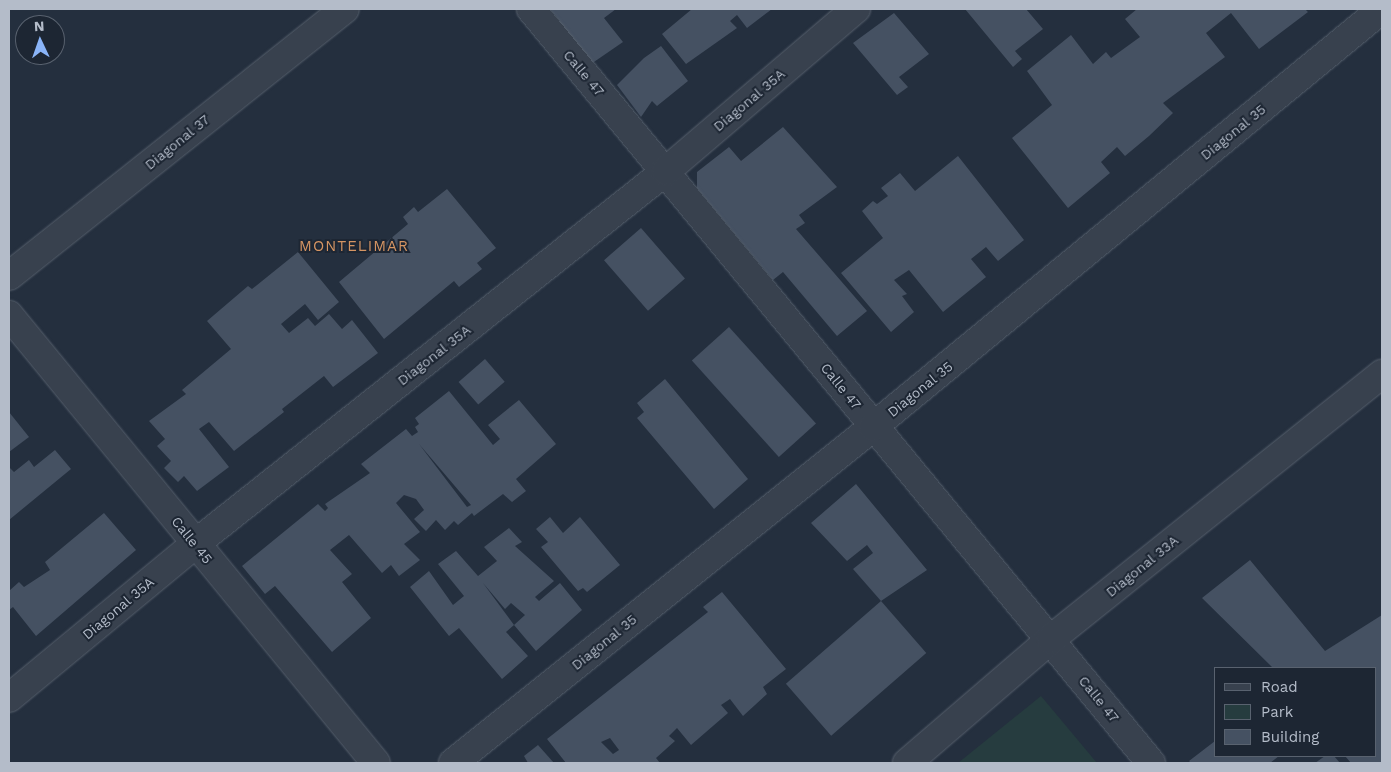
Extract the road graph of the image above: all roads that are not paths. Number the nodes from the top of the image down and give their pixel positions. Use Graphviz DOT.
graph roads {
  1 [pos="344,9"];
  2 [pos="531,9"];
  3 [pos="856,9"];
  4 [pos="1382,9"];
  5 [pos="666,171"];
  6 [pos="9,276"];
  7 [pos="9,315"];
  8 [pos="1382,374"];
  9 [pos="874,427"];
  10 [pos="195,544"];
  11 [pos="1051,639"];
  12 [pos="9,698"];
  13 [pos="376,763"];
  14 [pos="453,763"];
  15 [pos="907,763"];
  16 [pos="1151,763"];
  1 -- 6 [label="street, Diagonal 37"];
  2 -- 5 [label="street, Calle 47"];
  3 -- 5 [label="street, Diagonal 35A"];
  4 -- 9 [label="street, Diagonal 35"];
  5 -- 9 [label="street, Calle 47"];
  5 -- 10 [label="street, Diagonal 35A"];
  7 -- 10 [label="street, Calle 45"];
  8 -- 11 [label="street, Diagonal 33A"];
  9 -- 11 [label="street, Calle 47"];
  9 -- 14 [label="street, Diagonal 35"];
  10 -- 12 [label="street, Diagonal 35A"];
  10 -- 13 [label="street, Calle 45"];
  11 -- 15 [label="street, Diagonal 33A"];
  11 -- 16 [label="street, Calle 47"];
}
